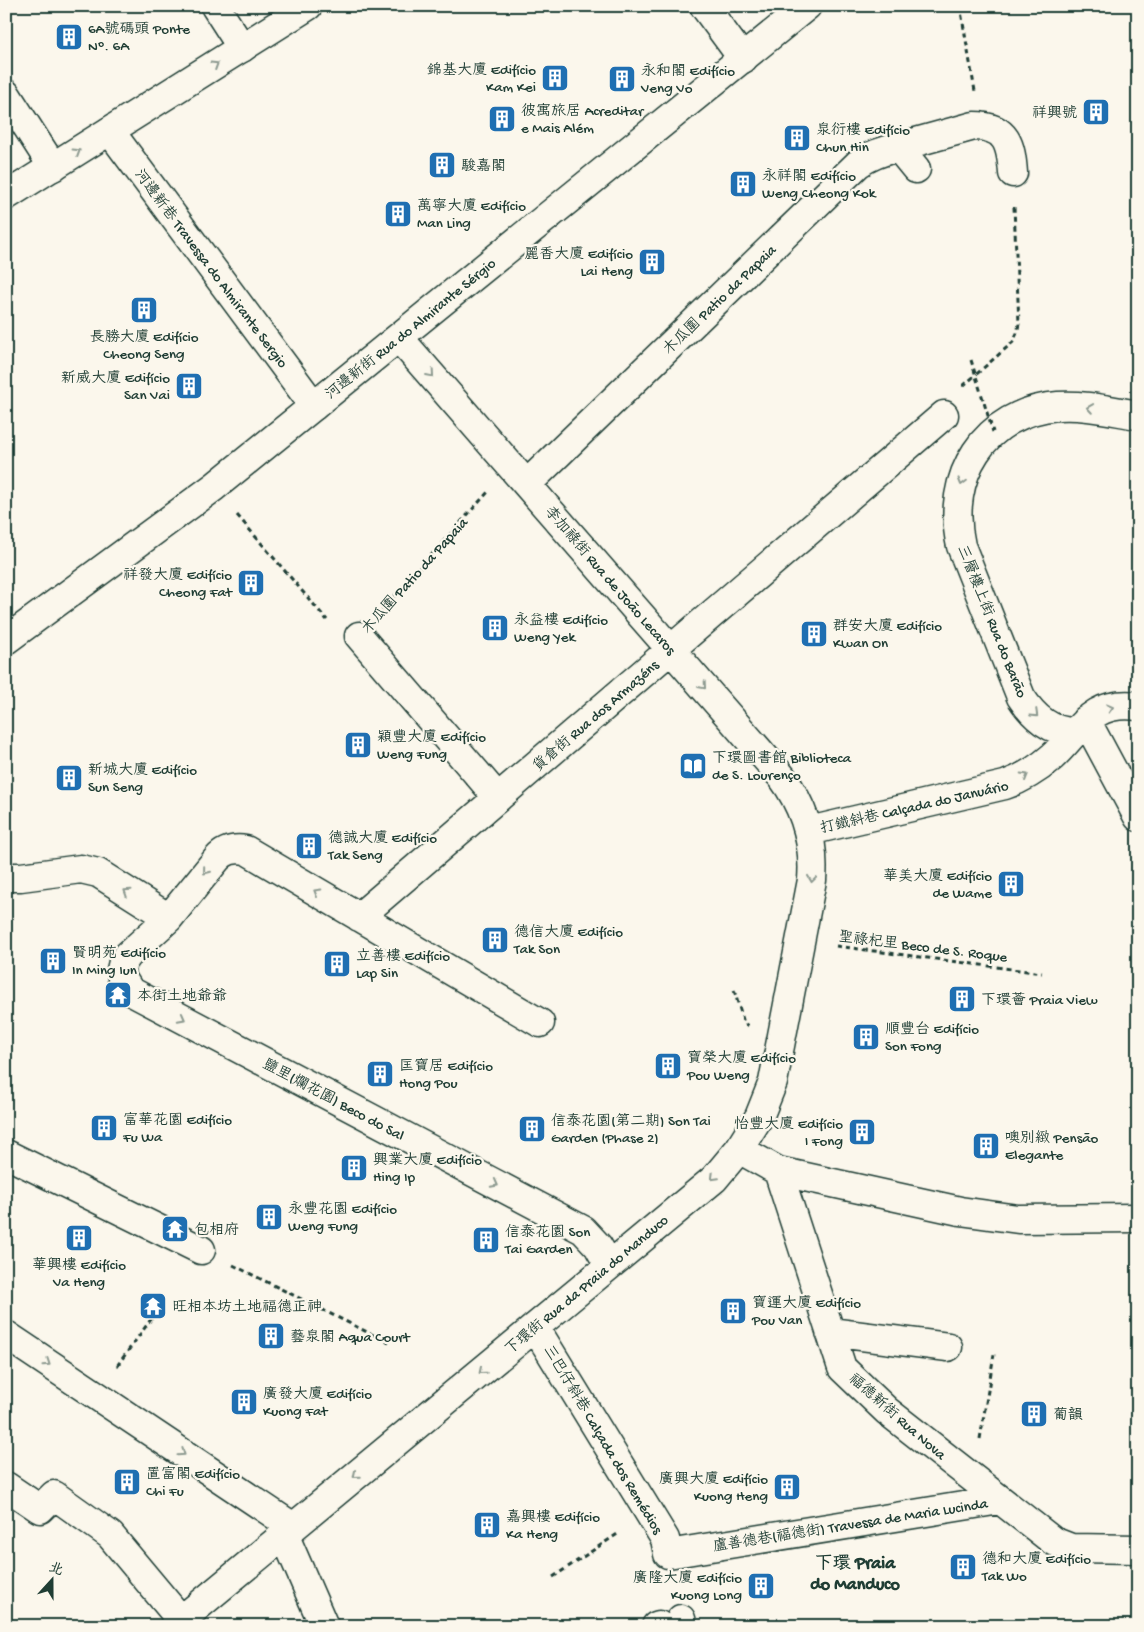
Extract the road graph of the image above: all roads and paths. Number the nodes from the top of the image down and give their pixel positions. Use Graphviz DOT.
graph roads {
  1 [pos="215,6"];
  2 [pos="308,6"];
  3 [pos="704,6"];
  4 [pos="807,6"];
  5 [pos="960,6"];
  6 [pos="242,48"];
  7 [pos="743,59"];
  8 [pos="6,94"];
  9 [pos="976,96"];
  10 [pos="110,131"];
  11 [pos="898,147"];
  12 [pos="53,167"];
  13 [pos="916,169"];
  14 [pos="1013,173"];
  15 [pos="6,196"];
  16 [pos="399,338"];
  17 [pos="971,360"];
  18 [pos="314,406"];
  19 [pos="944,415"];
  20 [pos="1138,416"];
  21 [pos="993,432"];
  22 [pos="519,475"];
  23 [pos="214,488"];
  24 [pos="331,624"];
  25 [pos="359,636"];
  26 [pos="6,640"];
  27 [pos="671,649"];
  28 [pos="1138,706"];
  29 [pos="1080,726"];
  30 [pos="498,798"];
  31 [pos="1138,817"];
  32 [pos="809,831"];
  33 [pos="6,877"];
  34 [pos="359,917"];
  35 [pos="168,918"];
  36 [pos="800,942"];
  37 [pos="1042,973"];
  38 [pos="540,1023"];
  39 [pos="739,1149"];
  40 [pos="6,1154"];
  41 [pos="778,1171"];
  42 [pos="1138,1218"];
  43 [pos="201,1250"];
  44 [pos="609,1265"];
  45 [pos="162,1304"];
  46 [pos="535,1327"];
  47 [pos="830,1332"];
  48 [pos="6,1336"];
  49 [pos="389,1343"];
  50 [pos="948,1347"];
  51 [pos="994,1354"];
  52 [pos="96,1396"];
  53 [pos="974,1480"];
  54 [pos="6,1486"];
  55 [pos="1000,1500"];
  56 [pos="649,1514"];
  57 [pos="289,1531"];
  58 [pos="1138,1549"];
  59 [pos="668,1554"];
  60 [pos="553,1577"];
  61 [pos="178,1623"];
  62 [pos="324,1626"];
  1 -- 6 [label="street"];
  2 -- 6 [label="street"];
  3 -- 7 [label="street"];
  4 -- 7 [label="street, 河邊新街 Rua do Almirante Sérgio"];
  5 -- 9 [label="path"];
  10 -- 6 [label="street, one-way"];
  7 -- 16 [label="street, 河邊新街 Rua do Almirante Sérgio"];
  8 -- 12 [label="street"];
  12 -- 10 [label="street, one-way"];
  10 -- 18 [label="street, 河邊新巷 Travessa do Almirante Sergio"];
  11 -- 13 [label="street"];
  11 -- 14 [label="street, 木瓜圍 Patio da Papaia"];
  11 -- 22 [label="street, 木瓜圍 Patio da Papaia"];
  12 -- 15 [label="street"];
  14 -- 19 [label="path"];
  16 -- 18 [label="street, 河邊新街 Rua do Almirante Sérgio"];
  16 -- 22 [label="street, 李加祿街 Rua de João Lecaros, one-way"];
  17 -- 21 [label="path, bridge"];
  18 -- 23 [label="street, 河邊新街 Rua do Almirante Sérgio"];
  19 -- 27 [label="street, 貨倉街 Rua dos Armazéns"];
  20 -- 21 [label="street, 三層樓上街 Rua do Barão, one-way"];
  21 -- 29 [label="street, 三層樓上街 Rua do Barão, one-way"];
  22 -- 25 [label="path, 木瓜圍 Patio da Papaia"];
  22 -- 27 [label="street, 李加祿街 Rua de João Lecaros"];
  23 -- 24 [label="path"];
  23 -- 26 [label="street, 河邊新街 Rua do Almirante Sérgio"];
  25 -- 30 [label="street, 木瓜圍 Patio da Papaia"];
  27 -- 30 [label="street, 貨倉街 Rua dos Armazéns"];
  27 -- 32 [label="street, 李加祿街 Rua de João Lecaros, one-way"];
  29 -- 28 [label="street, 打鐵斜巷 Calçada do Januário, one-way"];
  29 -- 31 [label="street"];
  32 -- 29 [label="street, 打鐵斜巷 Calçada do Januário, one-way"];
  30 -- 34 [label="street, 貨倉街 Rua dos Armazéns"];
  32 -- 36 [label="street, 下環街 Rua da Praia do Manduco, one-way"];
  35 -- 33 [label="street, one-way"];
  34 -- 35 [label="street, 鹽里(爛花園) Beco do Sal, one-way"];
  34 -- 38 [label="street, 鹽里(爛花園) Beco do Sal"];
  35 -- 44 [label="street, 鹽里(爛花園) Beco do Sal, one-way"];
  36 -- 37 [label="path, 聖祿杞里 Beco de S. Roque"];
  36 -- 39 [label="street, 下環街 Rua da Praia do Manduco"];
  39 -- 41 [label="street"];
  39 -- 44 [label="street, 下環街 Rua da Praia do Manduco, one-way"];
  40 -- 43 [label="street"];
  41 -- 42 [label="street"];
  41 -- 47 [label="street, 福德新街 Rua Nova"];
  43 -- 49 [label="path"];
  44 -- 46 [label="street, 下環街 Rua da Praia do Manduco"];
  45 -- 52 [label="path"];
  46 -- 56 [label="street, 三巴仔斜巷 Calçada dos Remédios"];
  46 -- 57 [label="street, 下環街 Rua da Praia do Manduco, one-way"];
  47 -- 50 [label="street"];
  47 -- 53 [label="street, 福德新街 Rua Nova"];
  48 -- 52 [label="street, one-way"];
  51 -- 53 [label="path"];
  52 -- 57 [label="street, one-way"];
  53 -- 55 [label="street, 福德新街 Rua Nova"];
  54 -- 61 [label="street"];
  55 -- 58 [label="street, 盧善德巷(福德街) Travessa de Maria Lucinda"];
  55 -- 59 [label="street, 盧善德巷(福德街) Travessa de Maria Lucinda"];
  56 -- 59 [label="street, 三巴仔斜巷 Calçada dos Remédios"];
  56 -- 60 [label="path"];
  57 -- 61 [label="street, 下環街 Rua da Praia do Manduco"];
  57 -- 62 [label="street"];
}
